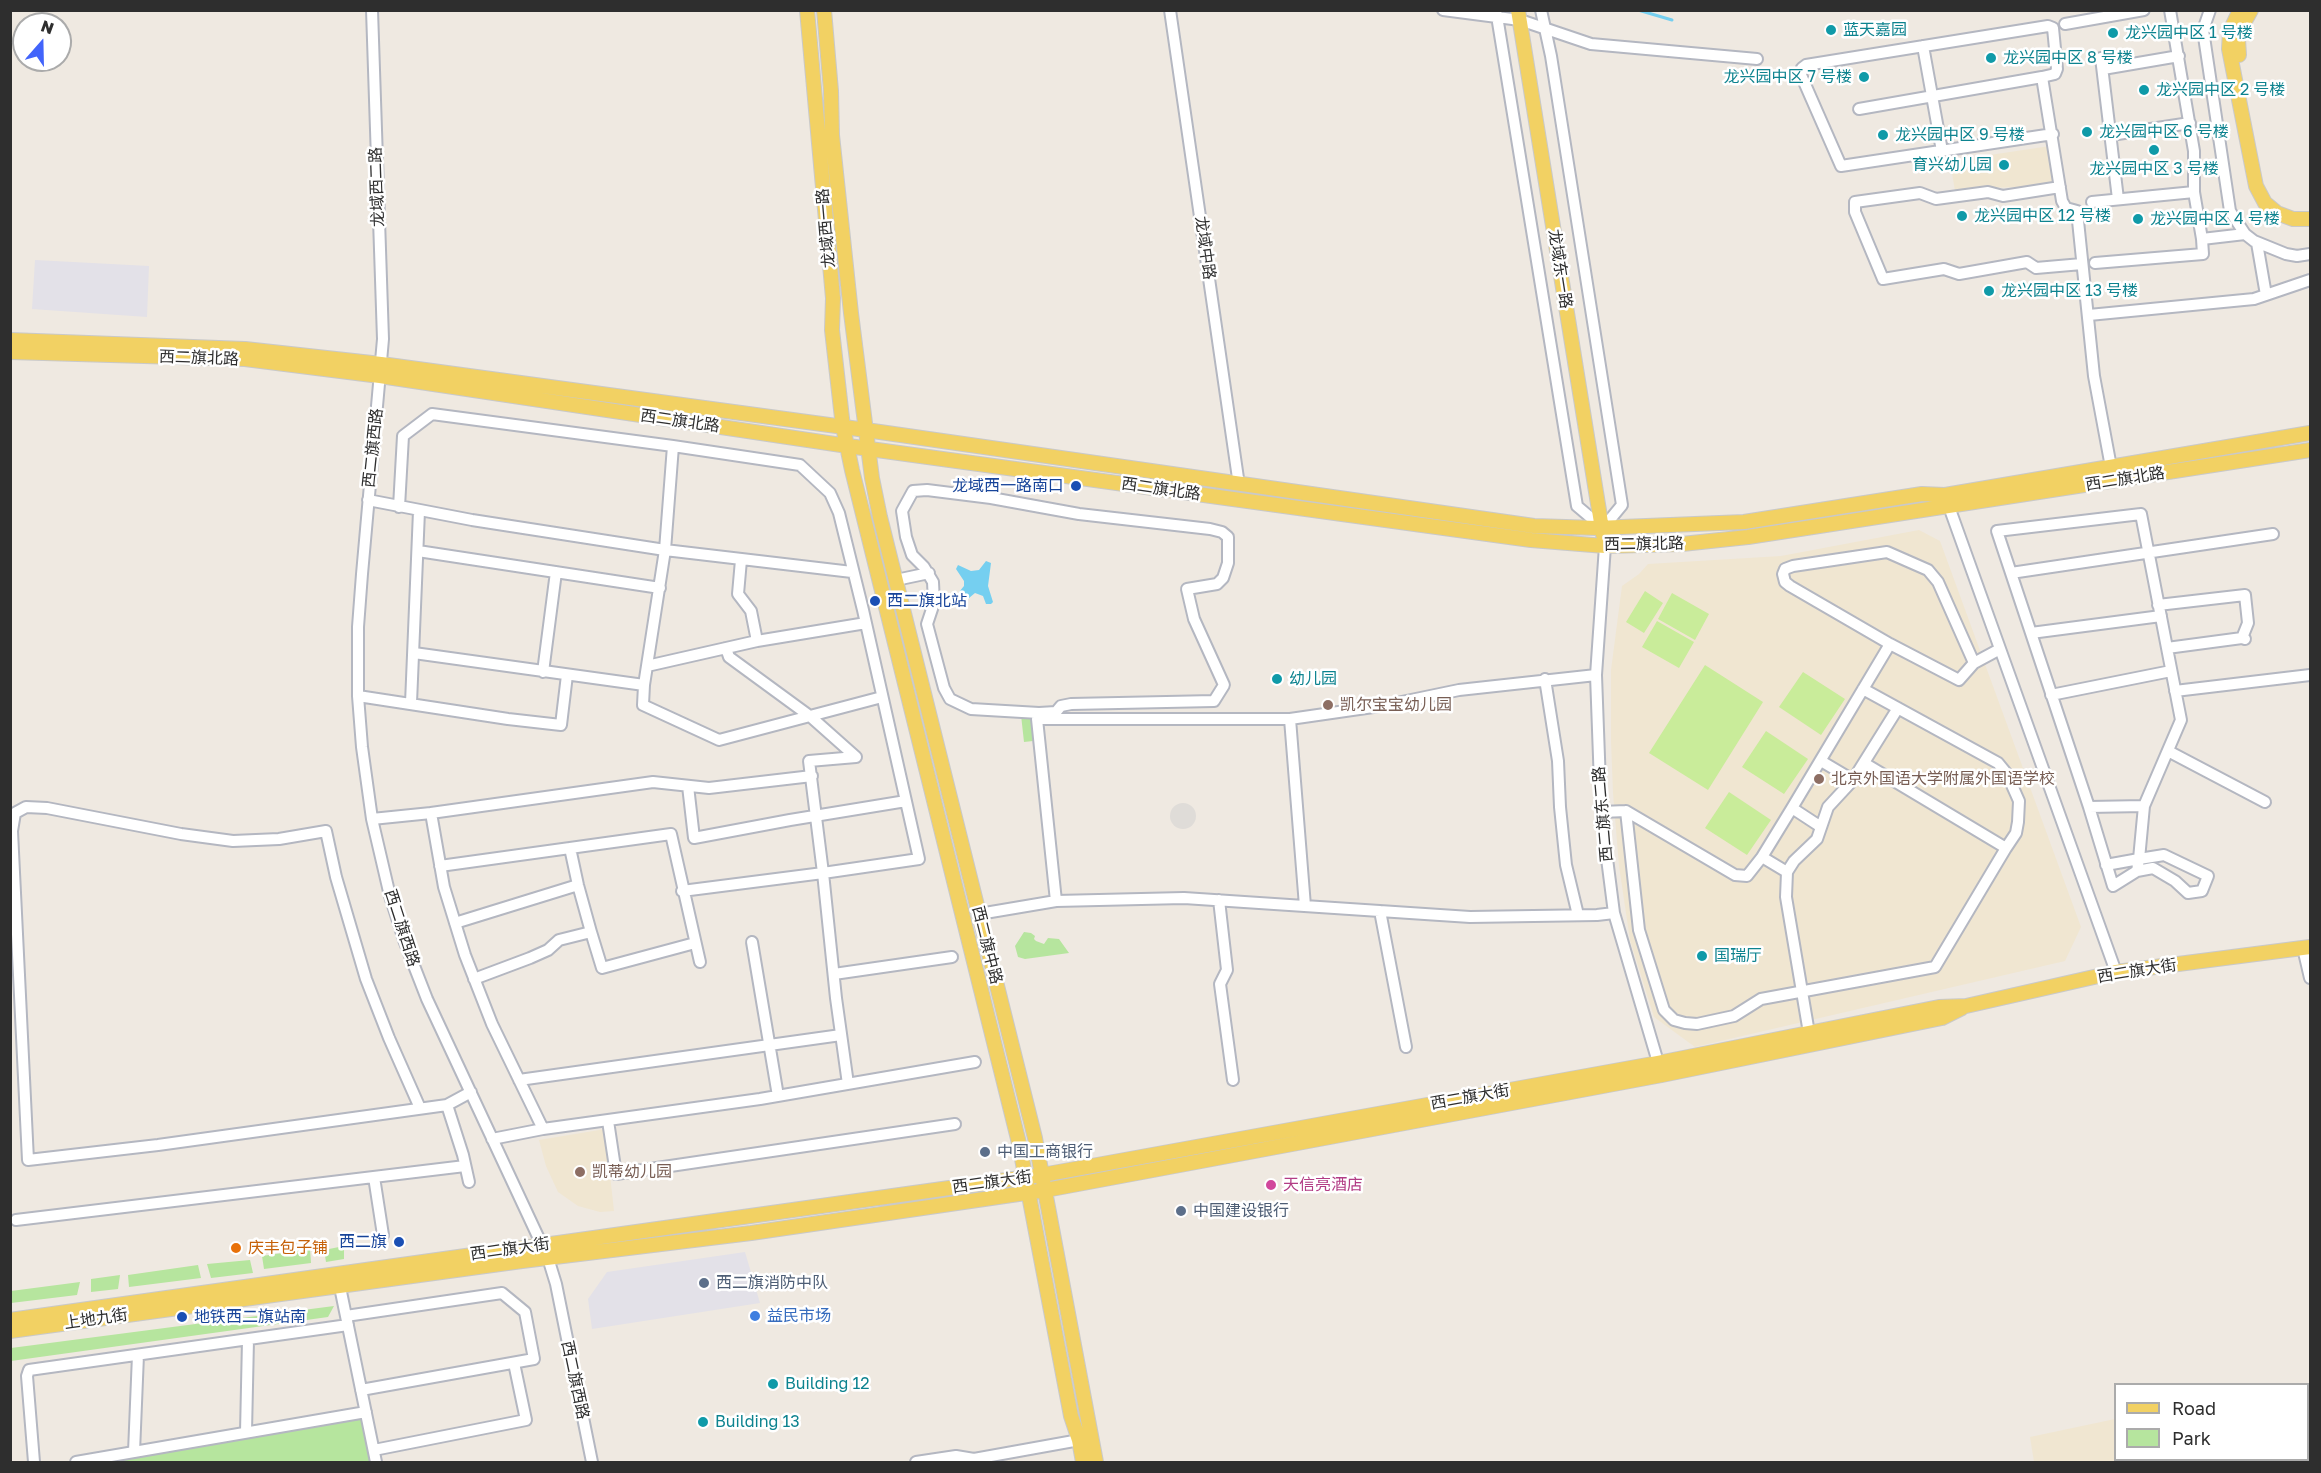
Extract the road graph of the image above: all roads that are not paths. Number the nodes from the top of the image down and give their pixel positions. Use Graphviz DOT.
graph roads {
  1 [pos="372,10"];
  2 [pos="807,10"];
  3 [pos="824,10"];
  4 [pos="1170,10"];
  5 [pos="1443,10"];
  6 [pos="1541,10"];
  7 [pos="2144,10"];
  8 [pos="2170,10"];
  9 [pos="2210,10"];
  10 [pos="2240,10"];
  11 [pos="2252,10"];
  12 [pos="1497,14"];
  13 [pos="1519,15"];
  14 [pos="2065,24"];
  15 [pos="1923,46"];
  16 [pos="2179,56"];
  17 [pos="1757,59"];
  18 [pos="2042,77"];
  19 [pos="1932,97"];
  20 [pos="1860,109"];
  21 [pos="2190,123"];
  22 [pos="2053,134"];
  23 [pos="2111,135"];
  24 [pos="1942,151"];
  25 [pos="2060,187"];
  26 [pos="2194,192"];
  27 [pos="2118,199"];
  28 [pos="2092,202"];
  29 [pos="2310,212"];
  30 [pos="2310,219"];
  31 [pos="2245,234"];
  32 [pos="2202,239"];
  33 [pos="2258,243"];
  34 [pos="2310,254"];
  35 [pos="2096,263"];
  36 [pos="2082,264"];
  37 [pos="2310,280"];
  38 [pos="2266,295"];
  39 [pos="2089,315"];
  40 [pos="10,340"];
  41 [pos="10,352"];
  42 [pos="381,370"];
  43 [pos="843,427"];
  44 [pos="866,430"];
  45 [pos="2310,433"];
  46 [pos="673,446"];
  47 [pos="848,446"];
  48 [pos="868,448"];
  49 [pos="2310,450"];
  50 [pos="2111,466"];
  51 [pos="1239,485"];
  52 [pos="368,500"];
  53 [pos="1947,501"];
  54 [pos="399,507"];
  55 [pos="419,511"];
  56 [pos="1602,528"];
  57 [pos="2273,534"];
  58 [pos="1605,546"];
  59 [pos="665,550"];
  60 [pos="418,551"];
  61 [pos="2148,553"];
  62 [pos="741,560"];
  63 [pos="556,572"];
  64 [pos="852,573"];
  65 [pos="929,573"];
  66 [pos="2011,573"];
  67 [pos="896,580"];
  68 [pos="660,588"];
  69 [pos="2159,611"];
  70 [pos="866,623"];
  71 [pos="2031,633"];
  72 [pos="757,641"];
  73 [pos="1890,644"];
  74 [pos="726,648"];
  75 [pos="2167,648"];
  76 [pos="2000,649"];
  77 [pos="414,653"];
  78 [pos="1974,663"];
  79 [pos="647,666"];
  80 [pos="2171,671"];
  81 [pos="543,672"];
  82 [pos="567,675"];
  83 [pos="1596,675"];
  84 [pos="2310,675"];
  85 [pos="1545,679"];
  86 [pos="644,685"];
  87 [pos="1863,689"];
  88 [pos="2175,691"];
  89 [pos="2051,695"];
  90 [pos="358,696"];
  91 [pos="882,697"];
  92 [pos="411,703"];
  93 [pos="1898,708"];
  94 [pos="811,717"];
  95 [pos="1290,719"];
  96 [pos="2168,751"];
  97 [pos="1821,761"];
  98 [pos="1864,764"];
  99 [pos="812,777"];
  100 [pos="1853,780"];
  101 [pos="688,786"];
  102 [pos="906,801"];
  103 [pos="2265,802"];
  104 [pos="2144,806"];
  105 [pos="2089,807"];
  106 [pos="1792,808"];
  107 [pos="1626,811"];
  108 [pos="431,813"];
  109 [pos="1601,813"];
  110 [pos="816,816"];
  111 [pos="372,819"];
  112 [pos="1821,826"];
  113 [pos="570,848"];
  114 [pos="2007,848"];
  115 [pos="1762,857"];
  116 [pos="2139,859"];
  117 [pos="2106,865"];
  118 [pos="440,867"];
  119 [pos="2137,871"];
  120 [pos="1787,872"];
  121 [pos="823,873"];
  122 [pos="578,885"];
  123 [pos="682,891"];
  124 [pos="1219,900"];
  125 [pos="1056,901"];
  126 [pos="1305,906"];
  127 [pos="1380,911"];
  128 [pos="1614,913"];
  129 [pos="979,914"];
  130 [pos="1578,915"];
  131 [pos="454,923"];
  132 [pos="591,932"];
  133 [pos="752,942"];
  134 [pos="695,943"];
  135 [pos="2307,947"];
  136 [pos="952,957"];
  137 [pos="700,962"];
  138 [pos="2116,972"];
  139 [pos="834,974"];
  140 [pos="2310,978"];
  141 [pos="474,979"];
  142 [pos="1801,992"];
  143 [pos="1966,1006"];
  144 [pos="1809,1033"];
  145 [pos="841,1035"];
  146 [pos="770,1045"];
  147 [pos="1406,1047"];
  148 [pos="975,1062"];
  149 [pos="1660,1069"];
  150 [pos="519,1080"];
  151 [pos="1233,1080"];
  152 [pos="848,1084"];
  153 [pos="471,1092"];
  154 [pos="778,1096"];
  155 [pos="447,1105"];
  156 [pos="420,1108"];
  157 [pos="608,1121"];
  158 [pos="955,1124"];
  159 [pos="543,1129"];
  160 [pos="492,1139"];
  161 [pos="465,1167"];
  162 [pos="1042,1175"];
  163 [pos="374,1177"];
  164 [pos="1026,1177"];
  165 [pos="470,1182"];
  166 [pos="1046,1190"];
  167 [pos="1029,1192"];
  168 [pos="16,1220"];
  169 [pos="383,1235"];
  170 [pos="545,1251"];
  171 [pos="340,1287"];
  172 [pos="182,1307"];
  173 [pos="10,1320"];
  174 [pos="347,1320"];
  175 [pos="10,1331"];
  176 [pos="248,1340"];
  177 [pos="138,1355"];
  178 [pos="514,1363"];
  179 [pos="361,1390"];
  180 [pos="366,1412"];
  181 [pos="246,1432"];
  182 [pos="1085,1439"];
  183 [pos="374,1450"];
  184 [pos="134,1452"];
  185 [pos="34,1462"];
  186 [pos="76,1462"];
  187 [pos="376,1462"];
  188 [pos="589,1462"];
  189 [pos="916,1462"];
  190 [pos="1083,1462"];
  191 [pos="1096,1462"];
  1 -- 42 [label="street, 龙域西二路"];
  2 -- 43 [label="main road, 龙域西一路"];
  3 -- 44 [label="main road, 龙域西一路"];
  4 -- 51 [label="street, 龙域中路"];
  5 -- 12 [label="street"];
  6 -- 56 [label="street"];
  7 -- 14 [label="street"];
  8 -- 16 [label="street"];
  9 -- 31 [label="street"];
  10 -- 30 [label="main road"];
  11 -- 29 [label="main road"];
  12 -- 13 [label="street"];
  12 -- 56 [label="street"];
  13 -- 17 [label="street"];
  13 -- 56 [label="main road, 龙域东一路"];
  15 -- 18 [label="street"];
  15 -- 19 [label="street"];
  15 -- 24 [label="street"];
  16 -- 21 [label="street"];
  16 -- 23 [label="street"];
  18 -- 19 [label="street"];
  18 -- 22 [label="street"];
  19 -- 20 [label="street"];
  19 -- 24 [label="street"];
  21 -- 23 [label="street"];
  21 -- 26 [label="street"];
  22 -- 24 [label="street"];
  22 -- 25 [label="street"];
  23 -- 27 [label="street"];
  25 -- 36 [label="street"];
  25 -- 36 [label="street"];
  26 -- 27 [label="street"];
  26 -- 32 [label="street"];
  27 -- 28 [label="street"];
  31 -- 32 [label="street"];
  31 -- 33 [label="street"];
  32 -- 35 [label="street"];
  33 -- 34 [label="street"];
  33 -- 38 [label="street"];
  36 -- 39 [label="street"];
  37 -- 38 [label="street"];
  38 -- 39 [label="street"];
  39 -- 50 [label="street"];
  40 -- 42 [label="main road, 西二旗北路"];
  41 -- 42 [label="main road, 西二旗北路"];
  42 -- 43 [label="main road, 西二旗北路"];
  42 -- 47 [label="main road, 西二旗北路"];
  42 -- 52 [label="street, 西二旗西路"];
  43 -- 44 [label="main road, 西二旗北路"];
  43 -- 47 [label="main road, 龙域西一路"];
  44 -- 48 [label="main road, 西二旗中路"];
  44 -- 51 [label="main road, 西二旗北路"];
  45 -- 50 [label="main road, 西二旗北路"];
  46 -- 54 [label="street"];
  46 -- 59 [label="street"];
  46 -- 64 [label="street"];
  47 -- 48 [label="main road, 西二旗北路"];
  47 -- 164 [label="main road, 西二旗中路"];
  48 -- 58 [label="main road, 西二旗北路"];
  48 -- 67 [label="main road, 西二旗中路"];
  49 -- 53 [label="main road, 西二旗北路"];
  50 -- 53 [label="main road, 西二旗北路"];
  51 -- 56 [label="main road, 西二旗北路"];
  52 -- 54 [label="street"];
  52 -- 90 [label="street, 西二旗西路"];
  53 -- 56 [label="main road, 西二旗北路"];
  53 -- 58 [label="main road, 西二旗北路"];
  53 -- 76 [label="street"];
  54 -- 55 [label="street"];
  55 -- 59 [label="street"];
  55 -- 60 [label="street"];
  56 -- 58 [label="main road, 龙域东一路"];
  57 -- 61 [label="street"];
  58 -- 83 [label="street, 西二旗东二路"];
  59 -- 62 [label="street"];
  59 -- 68 [label="street"];
  60 -- 63 [label="street"];
  60 -- 77 [label="street"];
  61 -- 66 [label="street"];
  61 -- 66 [label="street"];
  61 -- 69 [label="street"];
  62 -- 64 [label="street"];
  62 -- 72 [label="street"];
  63 -- 68 [label="street"];
  63 -- 81 [label="street"];
  64 -- 70 [label="street"];
  65 -- 65 [label="street"];
  65 -- 67 [label="street"];
  66 -- 71 [label="street"];
  67 -- 129 [label="main road, 西二旗中路"];
  68 -- 79 [label="street"];
  69 -- 71 [label="street"];
  69 -- 75 [label="street"];
  69 -- 75 [label="street"];
  70 -- 72 [label="street"];
  70 -- 91 [label="street"];
  71 -- 89 [label="street"];
  72 -- 74 [label="street"];
  73 -- 78 [label="street"];
  73 -- 78 [label="street"];
  73 -- 87 [label="street"];
  74 -- 79 [label="street"];
  74 -- 94 [label="street"];
  75 -- 80 [label="street"];
  76 -- 78 [label="street"];
  76 -- 138 [label="street"];
  77 -- 81 [label="street"];
  77 -- 92 [label="street"];
  79 -- 86 [label="street"];
  80 -- 88 [label="street"];
  80 -- 89 [label="street"];
  81 -- 82 [label="street"];
  82 -- 86 [label="street"];
  82 -- 92 [label="street"];
  83 -- 85 [label="street"];
  83 -- 109 [label="street, 西二旗东二路"];
  84 -- 88 [label="street"];
  85 -- 95 [label="street"];
  85 -- 130 [label="street"];
  86 -- 94 [label="street"];
  87 -- 93 [label="street"];
  87 -- 97 [label="street"];
  88 -- 96 [label="street"];
  89 -- 105 [label="street"];
  90 -- 92 [label="street"];
  90 -- 111 [label="street, 西二旗西路"];
  91 -- 94 [label="street"];
  91 -- 102 [label="street"];
  93 -- 98 [label="street"];
  93 -- 114 [label="street"];
  94 -- 99 [label="street"];
  95 -- 125 [label="street"];
  95 -- 126 [label="street"];
  96 -- 103 [label="street"];
  96 -- 104 [label="street"];
  97 -- 100 [label="street"];
  97 -- 106 [label="street"];
  98 -- 100 [label="street"];
  98 -- 114 [label="street"];
  99 -- 101 [label="street"];
  99 -- 110 [label="street"];
  100 -- 112 [label="street"];
  101 -- 108 [label="street"];
  101 -- 110 [label="street"];
  102 -- 110 [label="street"];
  102 -- 121 [label="street"];
  104 -- 105 [label="street"];
  104 -- 116 [label="street"];
  105 -- 117 [label="street"];
  106 -- 112 [label="street"];
  106 -- 115 [label="street"];
  107 -- 109 [label="street"];
  107 -- 115 [label="street"];
  107 -- 142 [label="street"];
  108 -- 111 [label="street"];
  108 -- 118 [label="street"];
  109 -- 128 [label="street, 西二旗东二路"];
  110 -- 121 [label="street"];
  111 -- 153 [label="street, 西二旗西路"];
  112 -- 120 [label="street"];
  113 -- 118 [label="street"];
  113 -- 122 [label="street"];
  113 -- 123 [label="street"];
  114 -- 142 [label="street"];
  115 -- 120 [label="street"];
  116 -- 117 [label="street"];
  116 -- 119 [label="street"];
  116 -- 119 [label="street"];
  117 -- 119 [label="street"];
  118 -- 131 [label="street"];
  120 -- 142 [label="street"];
  121 -- 123 [label="street"];
  121 -- 139 [label="street"];
  122 -- 131 [label="street"];
  122 -- 132 [label="street"];
  123 -- 134 [label="street"];
  124 -- 125 [label="street"];
  124 -- 126 [label="street"];
  124 -- 151 [label="street"];
  125 -- 129 [label="street"];
  126 -- 127 [label="street"];
  127 -- 130 [label="street"];
  127 -- 147 [label="street"];
  128 -- 130 [label="street"];
  128 -- 149 [label="street, 西二旗东二路"];
  129 -- 162 [label="main road, 西二旗中路"];
  131 -- 141 [label="street"];
  132 -- 134 [label="street"];
  132 -- 141 [label="street"];
  133 -- 146 [label="street"];
  134 -- 137 [label="street"];
  135 -- 138 [label="main road, 西二旗大街"];
  135 -- 140 [label="street"];
  136 -- 139 [label="street"];
  138 -- 143 [label="main road, 西二旗大街"];
  139 -- 145 [label="street"];
  141 -- 150 [label="street"];
  142 -- 144 [label="street"];
  143 -- 144 [label="main road, 西二旗大街"];
  143 -- 149 [label="main road, 西二旗大街"];
  144 -- 149 [label="main road, 西二旗大街"];
  145 -- 146 [label="street"];
  145 -- 152 [label="street"];
  146 -- 150 [label="street"];
  146 -- 154 [label="street"];
  148 -- 152 [label="street"];
  149 -- 162 [label="main road, 西二旗大街"];
  149 -- 166 [label="main road, 西二旗大街"];
  150 -- 159 [label="street"];
  152 -- 154 [label="street"];
  153 -- 155 [label="street"];
  153 -- 160 [label="street, 西二旗西路"];
  154 -- 157 [label="street"];
  155 -- 156 [label="street"];
  155 -- 161 [label="street"];
  156 -- 156 [label="street"];
  157 -- 158 [label="street"];
  157 -- 159 [label="street"];
  159 -- 160 [label="street"];
  160 -- 170 [label="street, 西二旗西路"];
  161 -- 163 [label="street"];
  161 -- 165 [label="street"];
  162 -- 164 [label="main road, 西二旗大街"];
  162 -- 166 [label="main road, 西二旗中路"];
  163 -- 168 [label="street"];
  163 -- 169 [label="street"];
  164 -- 167 [label="main road, 西二旗中路"];
  164 -- 170 [label="main road, 西二旗大街"];
  166 -- 167 [label="main road, 西二旗大街"];
  166 -- 182 [label="main road, 西二旗中路"];
  167 -- 170 [label="main road, 西二旗大街"];
  167 -- 182 [label="main road, 西二旗中路"];
  170 -- 171 [label="main road, 西二旗大街"];
  170 -- 173 [label="main road, 西二旗大街"];
  170 -- 188 [label="street, 西二旗西路"];
  171 -- 172 [label="main road, 西二旗大街"];
  171 -- 174 [label="street"];
  172 -- 175 [label="main road, 上地九街"];
  174 -- 176 [label="street"];
  174 -- 178 [label="street"];
  174 -- 179 [label="street"];
  176 -- 177 [label="street"];
  176 -- 181 [label="street"];
  177 -- 184 [label="street"];
  177 -- 185 [label="street"];
  178 -- 179 [label="street"];
  178 -- 183 [label="street"];
  179 -- 180 [label="street"];
  180 -- 181 [label="street"];
  180 -- 183 [label="street"];
  181 -- 184 [label="street"];
  182 -- 189 [label="street"];
  182 -- 190 [label="main road, 西二旗中路"];
  182 -- 191 [label="main road, 西二旗中路"];
  183 -- 187 [label="street"];
  184 -- 186 [label="street"];
}
